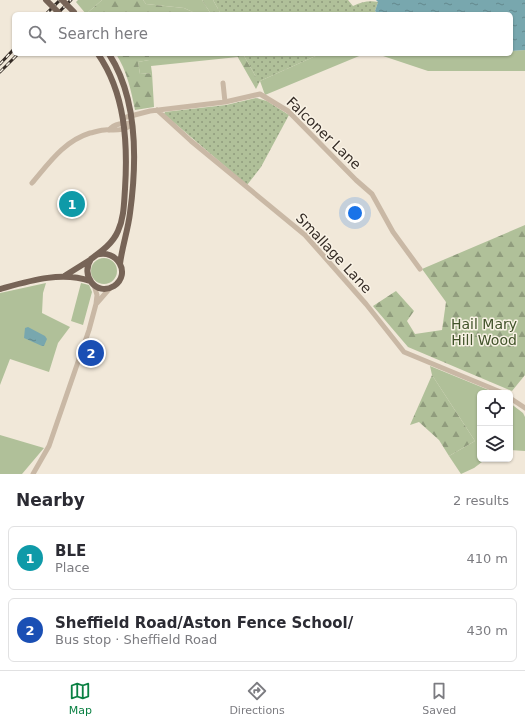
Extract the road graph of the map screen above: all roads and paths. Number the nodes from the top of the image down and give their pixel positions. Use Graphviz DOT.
graph roads {
  1 [pos="46,0"];
  2 [pos="62,0"];
  3 [pos="58,12"];
  4 [pos="74,12"];
  5 [pos="99,56"];
  6 [pos="110,56"];
  7 [pos="223,84"];
  8 [pos="225,102"];
  9 [pos="157,110"];
  10 [pos="131,116"];
  11 [pos="124,123"];
  12 [pos="132,124"];
  13 [pos="32,183"];
  14 [pos="94,257"];
  15 [pos="120,264"];
  16 [pos="420,269"];
  17 [pos="64,276"];
  18 [pos="92,283"];
  19 [pos="110,288"];
  20 [pos="0,289"];
  21 [pos="96,304"];
  22 [pos="496,390"];
  23 [pos="513,400"];
  24 [pos="525,408"];
  25 [pos="32,474"];
  1 -- 3 [label="main road, bridge"];
  2 -- 4 [label="main road, bridge"];
  5 -- 11 [label="main road"];
  6 -- 10 [label="main road"];
  7 -- 8 [label="street"];
  8 -- 9 [label="street, Falconer Lane"];
  8 -- 16 [label="street, Falconer Lane"];
  9 -- 10 [label="street, Falconer Lane"];
  9 -- 22 [label="street, Smallage Lane"];
  10 -- 11 [label="street, Falconer Lane"];
  10 -- 12 [label="main road"];
  11 -- 12 [label="street"];
  11 -- 13 [label="street, Falconer Lane"];
  11 -- 14 [label="main road"];
  12 -- 15 [label="main road"];
  14 -- 15 [label="main road"];
  14 -- 17 [label="main road"];
  14 -- 18 [label="main road"];
  15 -- 19 [label="main road"];
  17 -- 18 [label="main road"];
  17 -- 20 [label="main road"];
  18 -- 19 [label="main road"];
  18 -- 21 [label="street"];
  19 -- 21 [label="street"];
  21 -- 25 [label="street"];
  23 -- 24 [label="street"];
}
